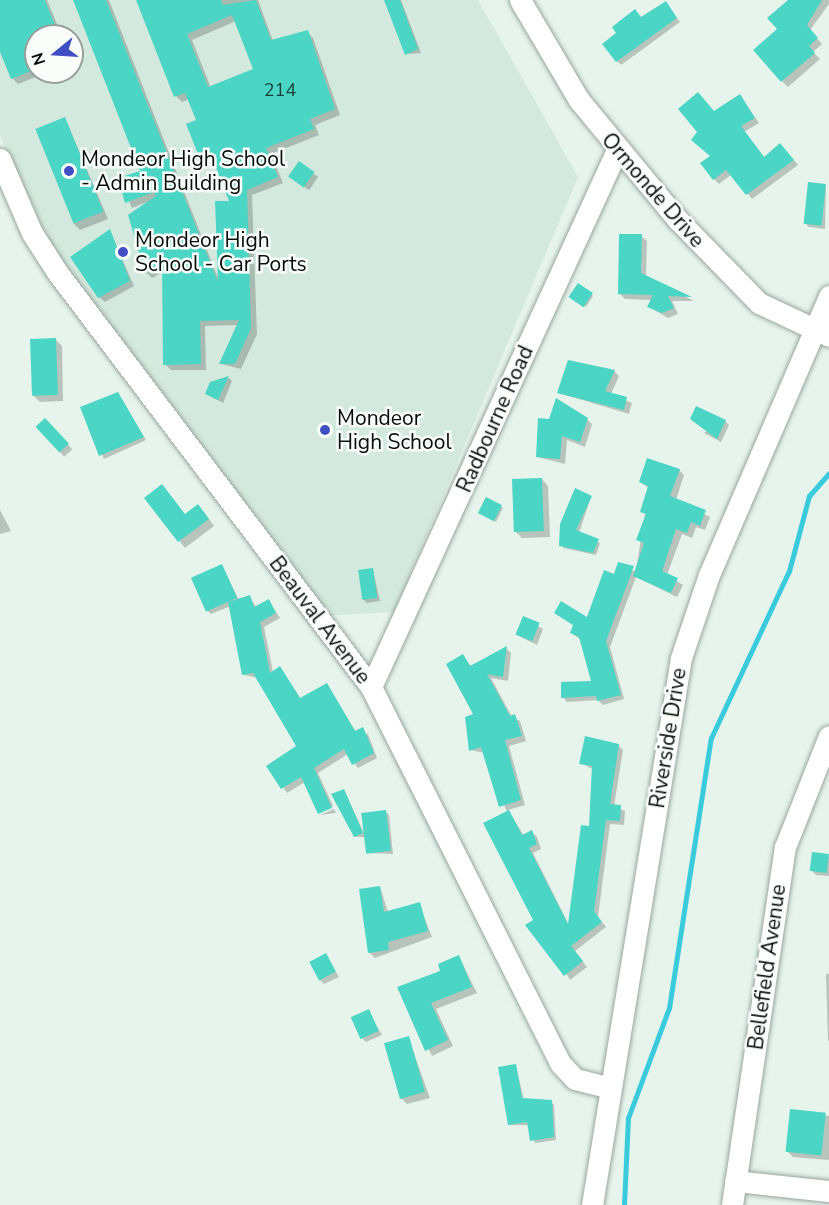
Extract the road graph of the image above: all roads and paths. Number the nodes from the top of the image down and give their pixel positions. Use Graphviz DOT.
graph roads {
  1 [pos="520,0"];
  2 [pos="617,150"];
  3 [pos="0,159"];
  4 [pos="829,296"];
  5 [pos="821,333"];
  6 [pos="371,687"];
  7 [pos="829,736"];
  8 [pos="610,1088"];
  9 [pos="735,1181"];
  10 [pos="829,1191"];
  11 [pos="592,1205"];
  12 [pos="732,1205"];
  1 -- 2 [label="street, Ormonde Drive"];
  2 -- 5 [label="street, Ormonde Drive"];
  2 -- 6 [label="street, Radbourne Road"];
  3 -- 6 [label="street, Beauval Avenue"];
  4 -- 5 [label="street, Riverside Drive"];
  5 -- 8 [label="street, Riverside Drive"];
  6 -- 8 [label="street, Beauval Avenue"];
  7 -- 9 [label="street, Bellefield Avenue"];
  8 -- 11 [label="street, Riverside Drive"];
  9 -- 10 [label="street"];
  9 -- 12 [label="street, Bellefield Avenue"];
}
